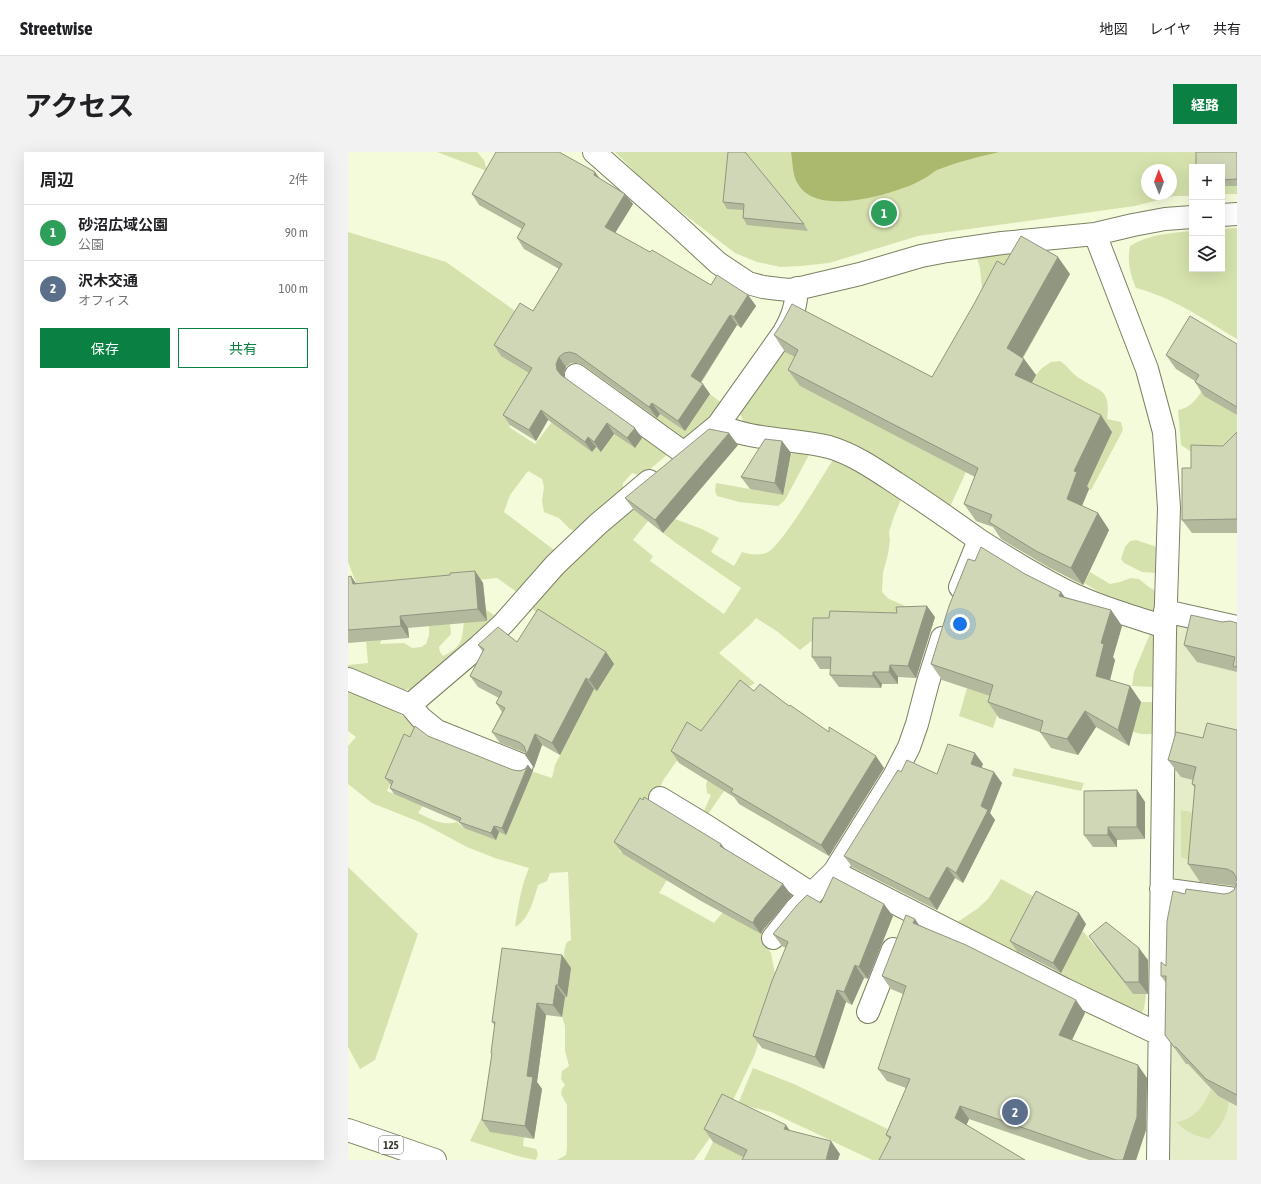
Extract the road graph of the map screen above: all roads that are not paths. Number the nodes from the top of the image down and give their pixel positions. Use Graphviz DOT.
graph roads {
  1 [pos="594,152"];
  2 [pos="1237,214"];
  3 [pos="1225,215"];
  4 [pos="1189,217"];
  5 [pos="1095,234"];
  6 [pos="797,288"];
  7 [pos="576,375"];
  8 [pos="718,425"];
  9 [pos="684,453"];
  10 [pos="979,540"];
  11 [pos="1165,619"];
  12 [pos="1237,627"];
  13 [pos="348,679"];
  14 [pos="410,705"];
  15 [pos="522,765"];
  16 [pos="660,798"];
  17 [pos="834,872"];
  18 [pos="1161,889"];
  19 [pos="812,894"];
  20 [pos="1237,899"];
  21 [pos="909,909"];
  22 [pos="773,938"];
  23 [pos="868,1012"];
  24 [pos="1159,1034"];
  25 [pos="348,1130"];
  26 [pos="435,1160"];
  27 [pos="1158,1160"];
  1 -- 6 [label="main road"];
  2 -- 3 [label="main road"];
  4 -- 5 [label="main road"];
  5 -- 6 [label="main road"];
  5 -- 11 [label="main road"];
  6 -- 8 [label="main road"];
  7 -- 9 [label="main road"];
  8 -- 9 [label="main road"];
  8 -- 10 [label="main road"];
  9 -- 14 [label="main road"];
  10 -- 11 [label="main road"];
  10 -- 17 [label="main road"];
  11 -- 12 [label="main road"];
  11 -- 18 [label="main road"];
  13 -- 14 [label="main road"];
  14 -- 15 [label="main road"];
  16 -- 19 [label="main road"];
  17 -- 19 [label="main road"];
  17 -- 21 [label="main road"];
  18 -- 20 [label="main road"];
  18 -- 24 [label="main road"];
  19 -- 22 [label="main road"];
  21 -- 23 [label="main road"];
  21 -- 24 [label="main road"];
  24 -- 27 [label="main road"];
  25 -- 26 [label="main road, 125"];
}
